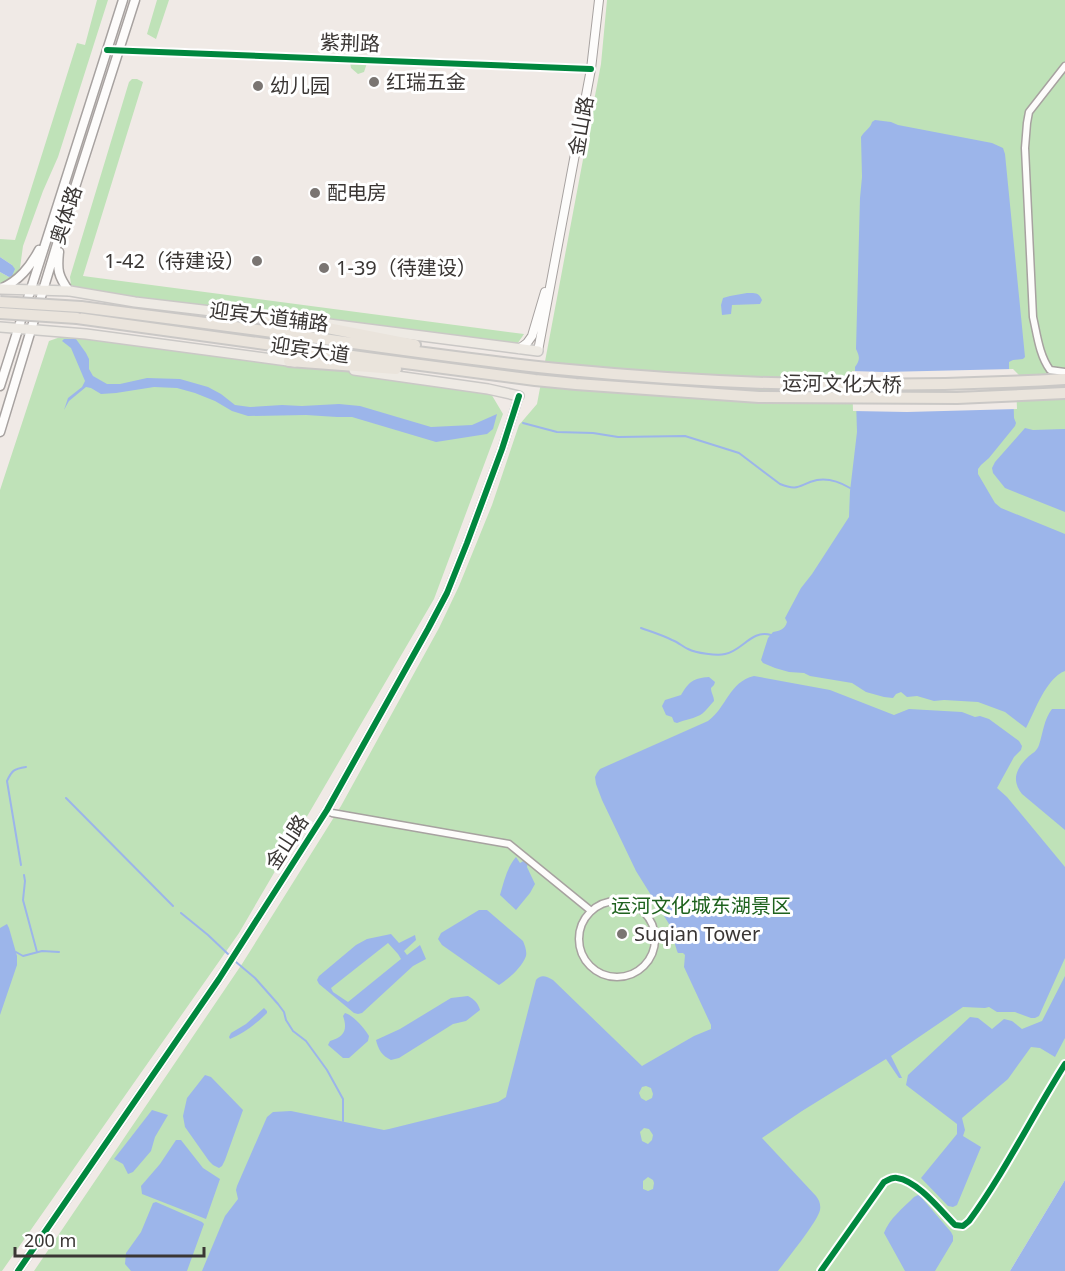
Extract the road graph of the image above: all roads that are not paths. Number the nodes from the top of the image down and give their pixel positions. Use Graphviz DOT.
graph roads {
  1 [pos="123,0"];
  2 [pos="135,0"];
  3 [pos="600,0"];
  4 [pos="107,50"];
  5 [pos="119,50"];
  6 [pos="1065,66"];
  7 [pos="591,69"];
  8 [pos="50,228"];
  9 [pos="61,231"];
  10 [pos="556,250"];
  11 [pos="0,289"];
  12 [pos="31,290"];
  13 [pos="43,290"];
  14 [pos="69,291"];
  15 [pos="0,302"];
  16 [pos="0,313"];
  17 [pos="264,317"];
  18 [pos="0,327"];
  19 [pos="18,328"];
  20 [pos="31,329"];
  21 [pos="519,349"];
  22 [pos="538,351"];
  23 [pos="289,362"];
  24 [pos="569,370"];
  25 [pos="1065,372"];
  26 [pos="620,375"];
  27 [pos="1065,379"];
  28 [pos="576,384"];
  29 [pos="0,386"];
  30 [pos="620,387"];
  31 [pos="1065,393"];
  32 [pos="519,396"];
  33 [pos="0,432"];
  34 [pos="327,810"];
  35 [pos="590,910"];
  36 [pos="1065,1064"];
  37 [pos="18,1271"];
  38 [pos="821,1271"];
  1 -- 4 [label="main road, 奥体路"];
  2 -- 5 [label="main road, 奥体路"];
  3 -- 7 [label="street, 金山路"];
  4 -- 5 [label="street, 紫荆路"];
  4 -- 8 [label="main road, 奥体路"];
  5 -- 7 [label="street, 紫荆路"];
  5 -- 9 [label="main road, 奥体路"];
  6 -- 25 [label="street"];
  7 -- 10 [label="street, 金山路"];
  8 -- 11 [label="main road"];
  8 -- 12 [label="main road, 奥体路"];
  9 -- 13 [label="main road, 奥体路"];
  9 -- 14 [label="main road"];
  10 -- 21 [label="street, 金山路"];
  10 -- 22 [label="street, 金山路"];
  11 -- 12 [label="main road, 迎宾大道辅路"];
  12 -- 13 [label="main road, 迎宾大道辅路"];
  12 -- 19 [label="main road, 奥体路"];
  13 -- 14 [label="main road, 迎宾大道辅路"];
  13 -- 20 [label="main road, 奥体路"];
  14 -- 17 [label="main road, 迎宾大道辅路"];
  15 -- 24 [label="highway, 迎宾大道, bridge"];
  16 -- 28 [label="highway, 迎宾大道, bridge"];
  17 -- 21 [label="main road, 迎宾大道辅路"];
  17 -- 24 [label="highway"];
  18 -- 19 [label="main road, 迎宾大道辅路"];
  19 -- 20 [label="main road, 迎宾大道辅路"];
  19 -- 29 [label="main road, 奥体路"];
  20 -- 23 [label="main road, 迎宾大道辅路"];
  20 -- 33 [label="main road, 奥体路"];
  21 -- 22 [label="main road, 迎宾大道辅路"];
  23 -- 28 [label="highway"];
  23 -- 32 [label="main road, 迎宾大道辅路"];
  24 -- 26 [label="highway, 迎宾大道"];
  26 -- 27 [label="highway, 运河文化大桥"];
  28 -- 30 [label="highway, 迎宾大道"];
  30 -- 31 [label="highway, 运河文化大桥"];
  32 -- 34 [label="street, 金山路"];
  34 -- 35 [label="street"];
  34 -- 37 [label="street, 金山路"];
  35 -- 35 [label="street"];
  36 -- 38 [label="street"];
}
